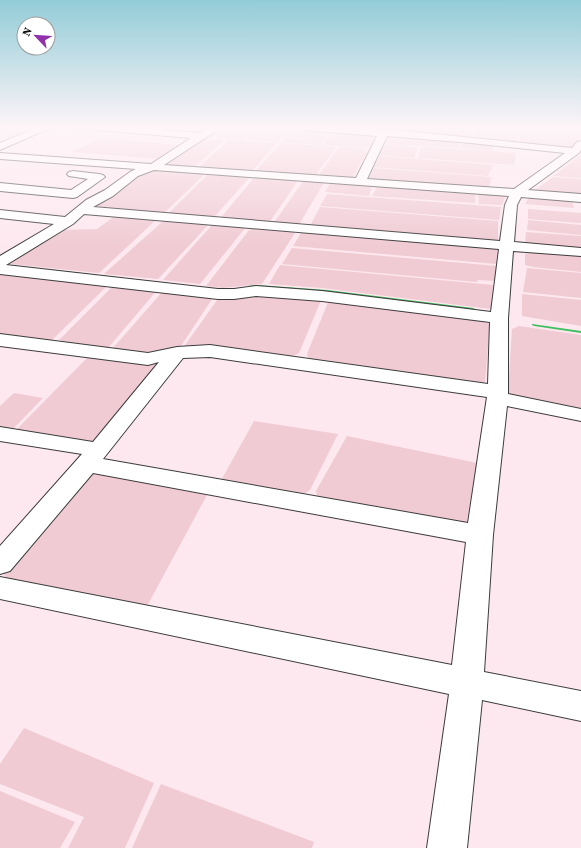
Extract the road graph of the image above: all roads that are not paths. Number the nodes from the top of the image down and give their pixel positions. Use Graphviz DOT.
graph roads {
  1 [pos="147,167"];
  2 [pos="153,167"];
  3 [pos="367,167"];
  4 [pos="553,167"];
  5 [pos="61,173"];
  6 [pos="360,181"];
  7 [pos="0,187"];
  8 [pos="517,193"];
  9 [pos="581,198"];
  10 [pos="82,210"];
  11 [pos="0,214"];
  12 [pos="68,221"];
  13 [pos="508,246"];
  14 [pos="581,252"];
  15 [pos="0,262"];
  16 [pos="0,269"];
  17 [pos="500,318"];
  18 [pos="0,340"];
  19 [pos="177,354"];
  20 [pos="498,395"];
  21 [pos="581,415"];
  22 [pos="0,434"];
  23 [pos="92,457"];
  24 [pos="480,535"];
  25 [pos="0,564"];
  26 [pos="0,588"];
  27 [pos="467,683"];
  28 [pos="581,706"];
  29 [pos="447,848"];
  1 -- 2 [label="street"];
  2 -- 6 [label="street"];
  2 -- 10 [label="street"];
  3 -- 6 [label="street"];
  4 -- 8 [label="street"];
  5 -- 7 [label="street"];
  6 -- 8 [label="street"];
  8 -- 9 [label="street"];
  8 -- 13 [label="street"];
  10 -- 12 [label="street"];
  10 -- 13 [label="street"];
  11 -- 12 [label="street"];
  12 -- 15 [label="street"];
  13 -- 14 [label="street"];
  13 -- 17 [label="street"];
  16 -- 17 [label="street"];
  17 -- 20 [label="street"];
  18 -- 19 [label="street"];
  19 -- 20 [label="street"];
  19 -- 23 [label="street"];
  20 -- 21 [label="street"];
  20 -- 24 [label="street"];
  22 -- 23 [label="street"];
  23 -- 24 [label="street"];
  23 -- 25 [label="street"];
  24 -- 27 [label="street"];
  26 -- 27 [label="street"];
  27 -- 28 [label="street"];
  27 -- 29 [label="street"];
}
